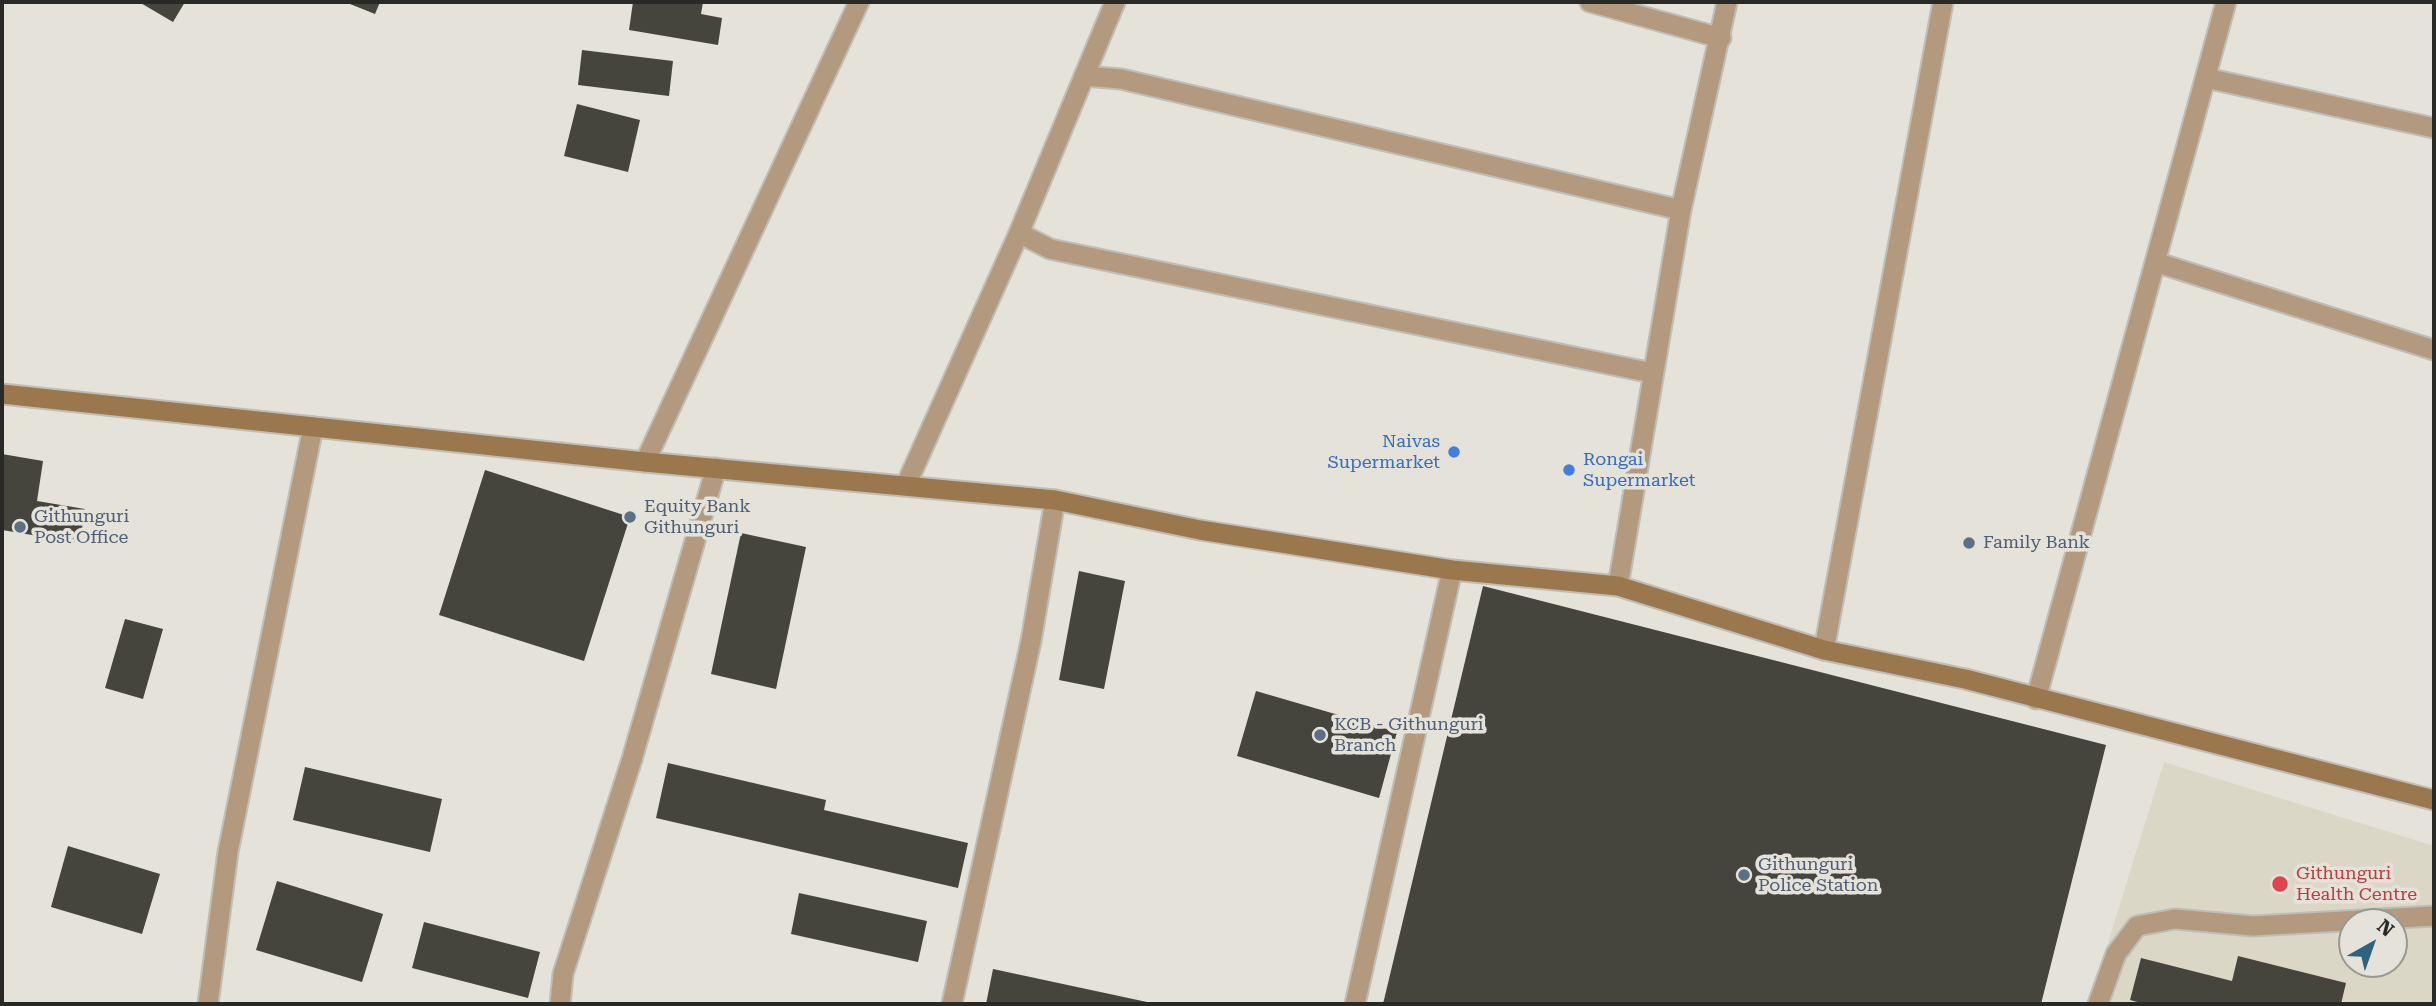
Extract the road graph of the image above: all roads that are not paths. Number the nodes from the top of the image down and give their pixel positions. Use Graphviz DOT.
graph roads {
  1 [pos="859,2"];
  2 [pos="1115,2"];
  3 [pos="1590,2"];
  4 [pos="1727,2"];
  5 [pos="1943,2"];
  6 [pos="2226,2"];
  7 [pos="1721,38"];
  8 [pos="1084,76"];
  9 [pos="2206,78"];
  10 [pos="2434,128"];
  11 [pos="1681,210"];
  12 [pos="1019,233"];
  13 [pos="2155,262"];
  14 [pos="2434,350"];
  15 [pos="1652,373"];
  16 [pos="2,394"];
  17 [pos="313,427"];
  18 [pos="645,461"];
  19 [pos="716,468"];
  20 [pos="906,485"];
  21 [pos="1055,500"];
  22 [pos="1452,570"];
  23 [pos="1618,586"];
  24 [pos="1824,650"];
  25 [pos="2036,699"];
  26 [pos="2434,800"];
  27 [pos="2434,916"];
  28 [pos="208,1004"];
  29 [pos="560,1004"];
  30 [pos="952,1004"];
  31 [pos="1355,1004"];
  32 [pos="2098,1004"];
  1 -- 18 [label="street"];
  2 -- 8 [label="street"];
  3 -- 7 [label="street"];
  4 -- 7 [label="street"];
  5 -- 24 [label="street"];
  6 -- 9 [label="street"];
  7 -- 11 [label="street"];
  8 -- 11 [label="street"];
  8 -- 12 [label="street"];
  9 -- 10 [label="street"];
  9 -- 13 [label="street"];
  11 -- 15 [label="street"];
  12 -- 15 [label="street"];
  12 -- 20 [label="street"];
  13 -- 14 [label="street"];
  13 -- 25 [label="street"];
  15 -- 23 [label="street"];
  16 -- 17 [label="main road"];
  17 -- 18 [label="main road"];
  17 -- 28 [label="street"];
  18 -- 19 [label="main road"];
  19 -- 20 [label="main road"];
  19 -- 29 [label="street"];
  20 -- 21 [label="main road"];
  21 -- 22 [label="main road"];
  21 -- 30 [label="street"];
  22 -- 23 [label="main road"];
  22 -- 31 [label="street"];
  23 -- 24 [label="main road"];
  24 -- 25 [label="main road"];
  25 -- 26 [label="main road"];
  27 -- 32 [label="street"];
}
